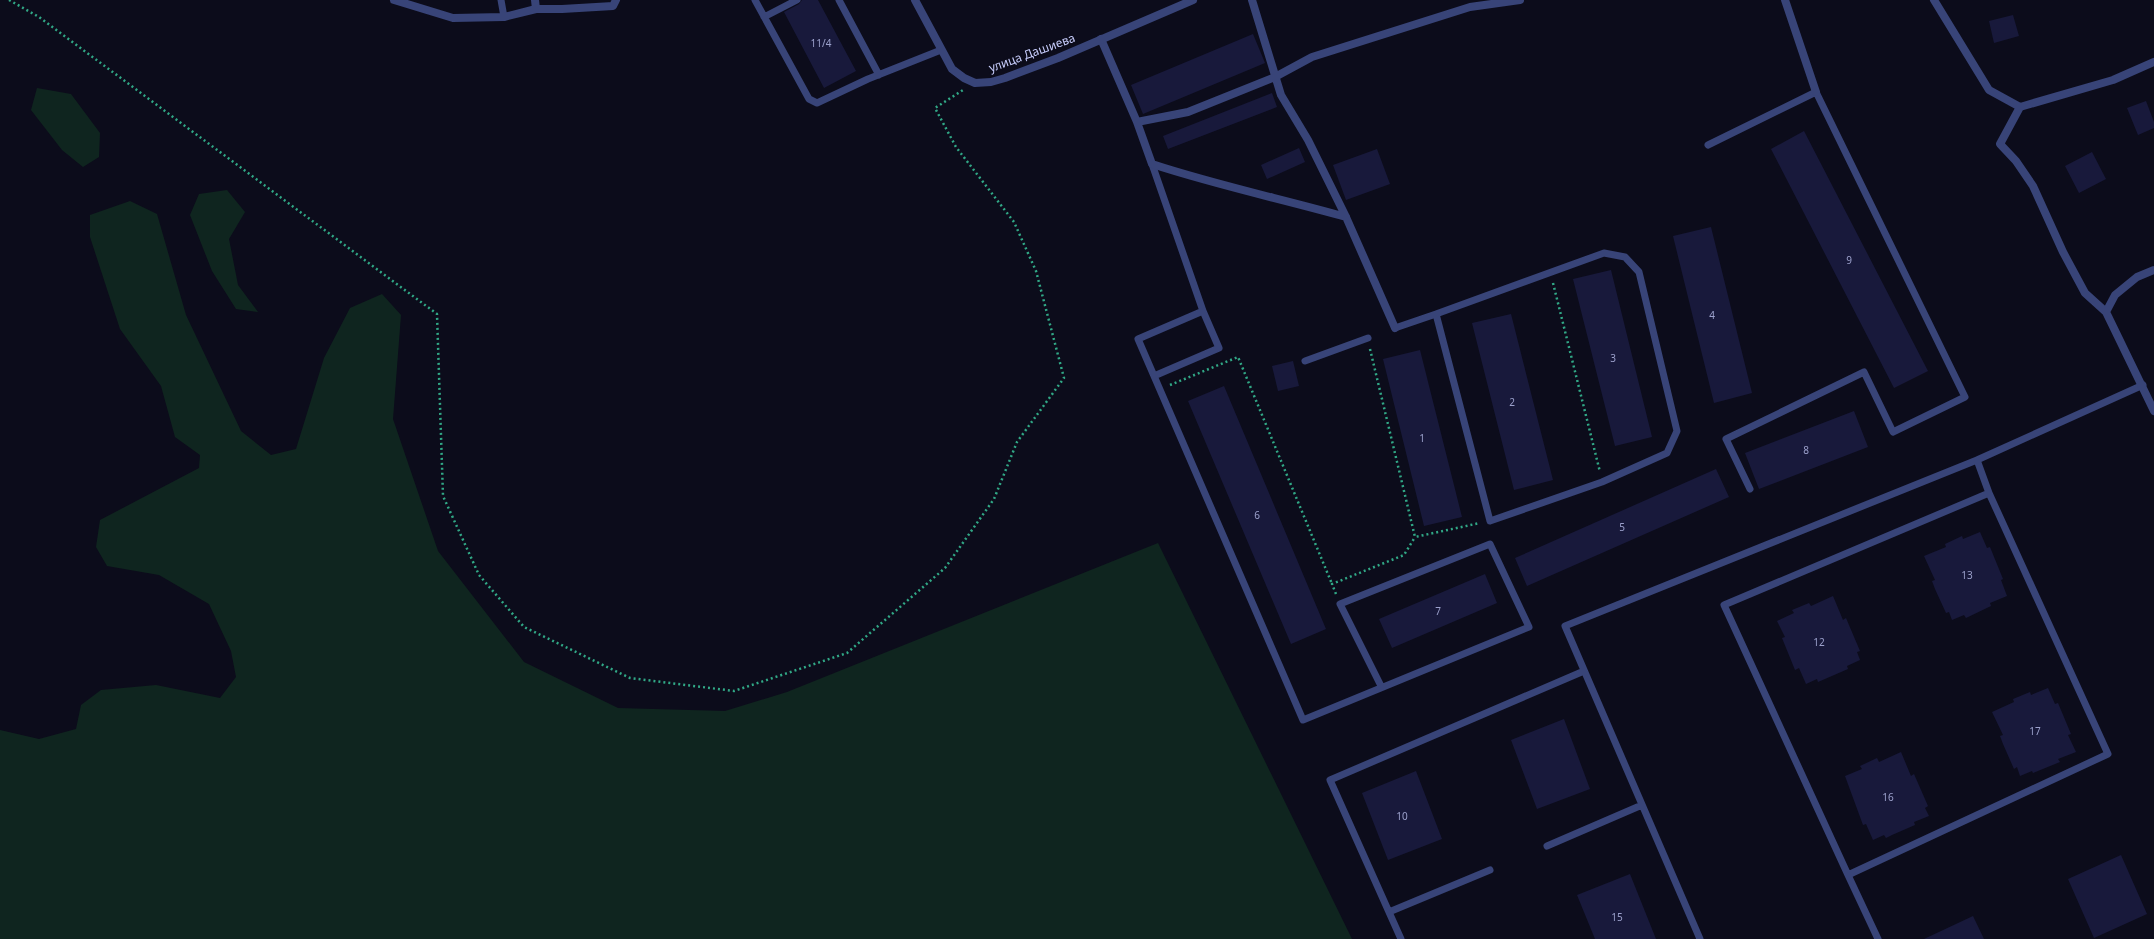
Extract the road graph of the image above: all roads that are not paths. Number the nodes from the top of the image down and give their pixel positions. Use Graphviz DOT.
graph roads {
  1 [pos="394,0"];
  2 [pos="501,0"];
  3 [pos="535,0"];
  4 [pos="616,0"];
  5 [pos="754,0"];
  6 [pos="797,0"];
  7 [pos="839,0"];
  8 [pos="915,0"];
  9 [pos="1193,0"];
  10 [pos="1252,0"];
  11 [pos="1520,0"];
  12 [pos="1785,0"];
  13 [pos="1934,0"];
  14 [pos="536,9"];
  15 [pos="504,17"];
  16 [pos="764,17"];
  17 [pos="1101,40"];
  18 [pos="941,50"];
  19 [pos="2154,62"];
  20 [pos="879,75"];
  21 [pos="1275,77"];
  22 [pos="1816,92"];
  23 [pos="2020,107"];
  24 [pos="1137,122"];
  25 [pos="1708,144"];
  26 [pos="1152,164"];
  27 [pos="1346,217"];
  28 [pos="2154,270"];
  29 [pos="1202,311"];
  30 [pos="2106,312"];
  31 [pos="1436,314"];
  32 [pos="1395,328"];
  33 [pos="1368,338"];
  34 [pos="1305,361"];
  35 [pos="1154,376"];
  36 [pos="2143,385"];
  37 [pos="2154,411"];
  38 [pos="1977,460"];
  39 [pos="1750,489"];
  40 [pos="1989,493"];
  41 [pos="1584,671"];
  42 [pos="1381,686"];
  43 [pos="1642,806"];
  44 [pos="1547,846"];
  45 [pos="1490,870"];
  46 [pos="1848,875"];
  47 [pos="1389,912"];
  48 [pos="1401,939"];
  49 [pos="1700,939"];
  50 [pos="1878,939"];
  1 -- 15 [label="street"];
  2 -- 15 [label="lane"];
  3 -- 14 [label="street"];
  4 -- 14 [label="street"];
  5 -- 16 [label="lane"];
  6 -- 16 [label="lane"];
  7 -- 20 [label="lane"];
  8 -- 18 [label="street, улица Дашиева"];
  9 -- 17 [label="street, улица Дашиева"];
  10 -- 21 [label="street"];
  11 -- 21 [label="street"];
  12 -- 22 [label="street"];
  13 -- 23 [label="street"];
  14 -- 15 [label="street"];
  16 -- 20 [label="lane"];
  17 -- 18 [label="street, улица Дашиева"];
  17 -- 24 [label="street"];
  18 -- 20 [label="lane"];
  19 -- 23 [label="street"];
  21 -- 24 [label="street"];
  21 -- 27 [label="street"];
  22 -- 25 [label="lane"];
  22 -- 39 [label="lane"];
  23 -- 30 [label="street"];
  24 -- 26 [label="street"];
  26 -- 27 [label="street"];
  26 -- 29 [label="lane"];
  27 -- 32 [label="street"];
  28 -- 30 [label="street"];
  29 -- 35 [label="lane"];
  29 -- 35 [label="lane"];
  30 -- 36 [label="street"];
  31 -- 31 [label="lane"];
  31 -- 32 [label="lane"];
  33 -- 34 [label="lane"];
  35 -- 42 [label="lane"];
  36 -- 37 [label="street"];
  36 -- 38 [label="lane"];
  38 -- 40 [label="lane"];
  38 -- 41 [label="lane"];
  40 -- 46 [label="lane"];
  40 -- 46 [label="lane"];
  41 -- 43 [label="lane"];
  41 -- 47 [label="lane"];
  42 -- 42 [label="lane"];
  43 -- 44 [label="lane"];
  43 -- 49 [label="lane"];
  45 -- 47 [label="lane"];
  46 -- 50 [label="lane"];
  47 -- 48 [label="lane"];
}
